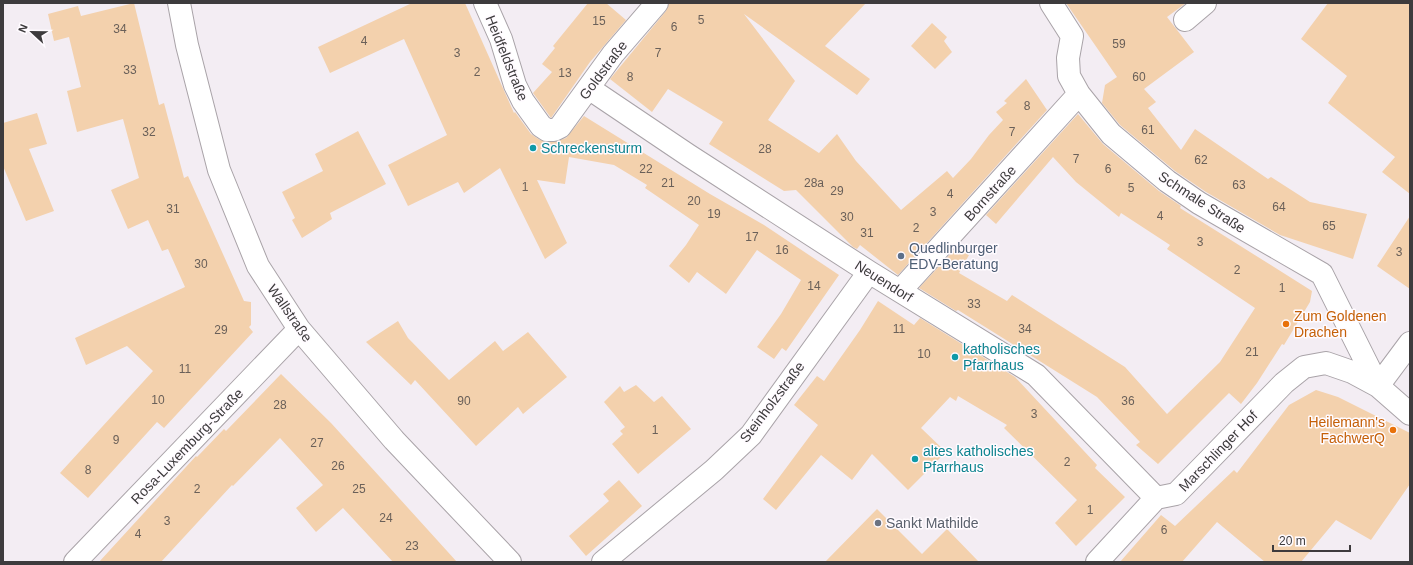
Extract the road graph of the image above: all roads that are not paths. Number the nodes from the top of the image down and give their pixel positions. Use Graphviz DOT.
graph roads {
  1 [pos="179,3"];
  2 [pos="485,3"];
  3 [pos="657,3"];
  4 [pos="1051,3"];
  5 [pos="1205,3"];
  6 [pos="1185,20"];
  7 [pos="590,88"];
  8 [pos="1080,94"];
  9 [pos="547,130"];
  10 [pos="868,272"];
  11 [pos="900,292"];
  12 [pos="299,329"];
  13 [pos="1410,343"];
  14 [pos="1378,386"];
  15 [pos="1410,414"];
  16 [pos="1156,498"];
  17 [pos="75,562"];
  18 [pos="510,562"];
  19 [pos="603,562"];
  20 [pos="1097,562"];
  1 -- 12 [label="street, Wallstraße"];
  2 -- 9 [label="street, Heidfeldstraße"];
  3 -- 7 [label="street, Goldstraße"];
  4 -- 8 [label="street, Schmale Straße"];
  5 -- 6 [label="street"];
  7 -- 9 [label="street, Goldstraße"];
  7 -- 10 [label="street, Neuendorf"];
  8 -- 11 [label="street, Bornstraße"];
  8 -- 14 [label="street, Schmale Straße"];
  10 -- 11 [label="street, Neuendorf"];
  10 -- 19 [label="street, Steinholzstraße"];
  11 -- 16 [label="street, Neuendorf"];
  12 -- 17 [label="street, Rosa-Luxemburg-Straße"];
  12 -- 18 [label="street, Wallstraße"];
  13 -- 14 [label="street"];
  14 -- 15 [label="street"];
  14 -- 16 [label="street, Marschlinger Hof"];
  16 -- 20 [label="street"];
}
